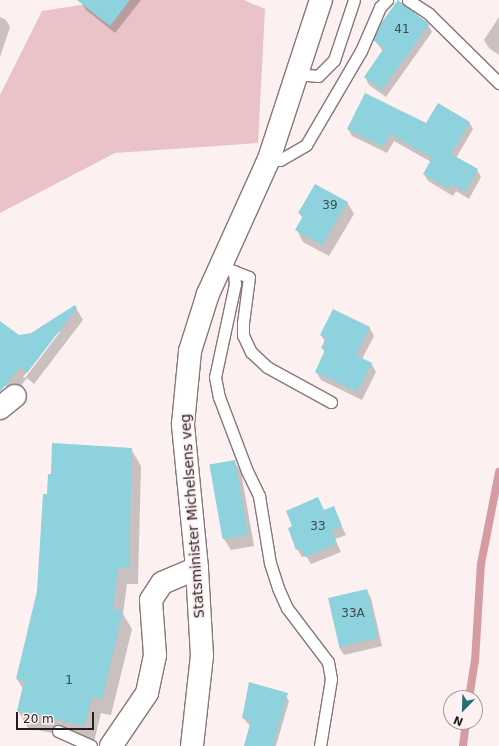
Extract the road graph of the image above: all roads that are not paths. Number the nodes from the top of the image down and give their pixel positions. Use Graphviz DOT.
graph roads {
  1 [pos="321,0"];
  2 [pos="354,0"];
  3 [pos="387,0"];
  4 [pos="408,0"];
  5 [pos="296,74"];
  6 [pos="499,83"];
  7 [pos="269,159"];
  8 [pos="228,269"];
  9 [pos="331,402"];
  10 [pos="197,568"];
  11 [pos="58,731"];
  12 [pos="91,746"];
  13 [pos="110,746"];
  14 [pos="192,746"];
  15 [pos="320,746"];
  1 -- 5 [label="main road, Statsminister Michelsens veg"];
  2 -- 5 [label="lane"];
  3 -- 7 [label="lane"];
  4 -- 6 [label="lane"];
  5 -- 7 [label="main road, Statsminister Michelsens veg"];
  7 -- 8 [label="main road, Statsminister Michelsens veg"];
  8 -- 9 [label="lane"];
  8 -- 10 [label="main road, Statsminister Michelsens veg"];
  8 -- 15 [label="lane, Statsminister Michelsens veg"];
  10 -- 13 [label="main road"];
  10 -- 14 [label="main road, Statsminister Michelsens veg"];
  11 -- 12 [label="lane"];
}
